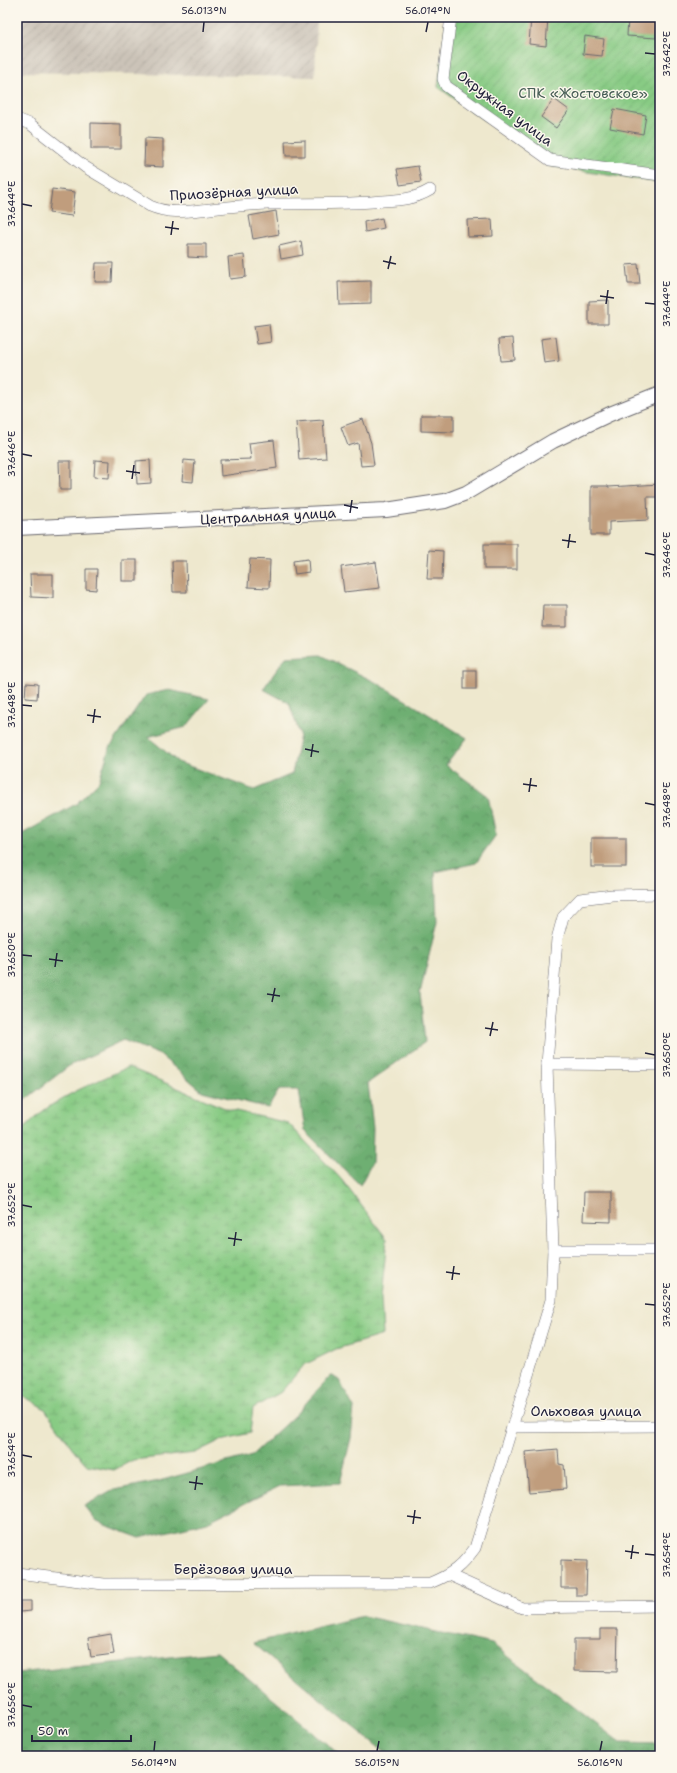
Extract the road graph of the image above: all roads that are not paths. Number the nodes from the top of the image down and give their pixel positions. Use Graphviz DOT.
graph roads {
  1 [pos="450,17"];
  2 [pos="17,119"];
  3 [pos="660,175"];
  4 [pos="430,190"];
  5 [pos="660,394"];
  6 [pos="17,528"];
  7 [pos="660,894"];
  8 [pos="547,1064"];
  9 [pos="660,1064"];
  10 [pos="553,1250"];
  11 [pos="660,1250"];
  12 [pos="660,1426"];
  13 [pos="513,1427"];
  14 [pos="17,1572"];
  15 [pos="449,1575"];
  16 [pos="660,1606"];
  1 -- 3 [label="street, Окружная улица"];
  2 -- 4 [label="street, Приозёрная улица"];
  5 -- 6 [label="street, Центральная улица"];
  7 -- 8 [label="street, Берёзовая улица"];
  8 -- 9 [label="street"];
  8 -- 10 [label="street, Берёзовая улица"];
  10 -- 11 [label="street"];
  10 -- 13 [label="street, Берёзовая улица"];
  12 -- 13 [label="street, Ольховая улица"];
  13 -- 15 [label="street, Берёзовая улица"];
  14 -- 15 [label="street, Берёзовая улица"];
  15 -- 16 [label="street"];
}
